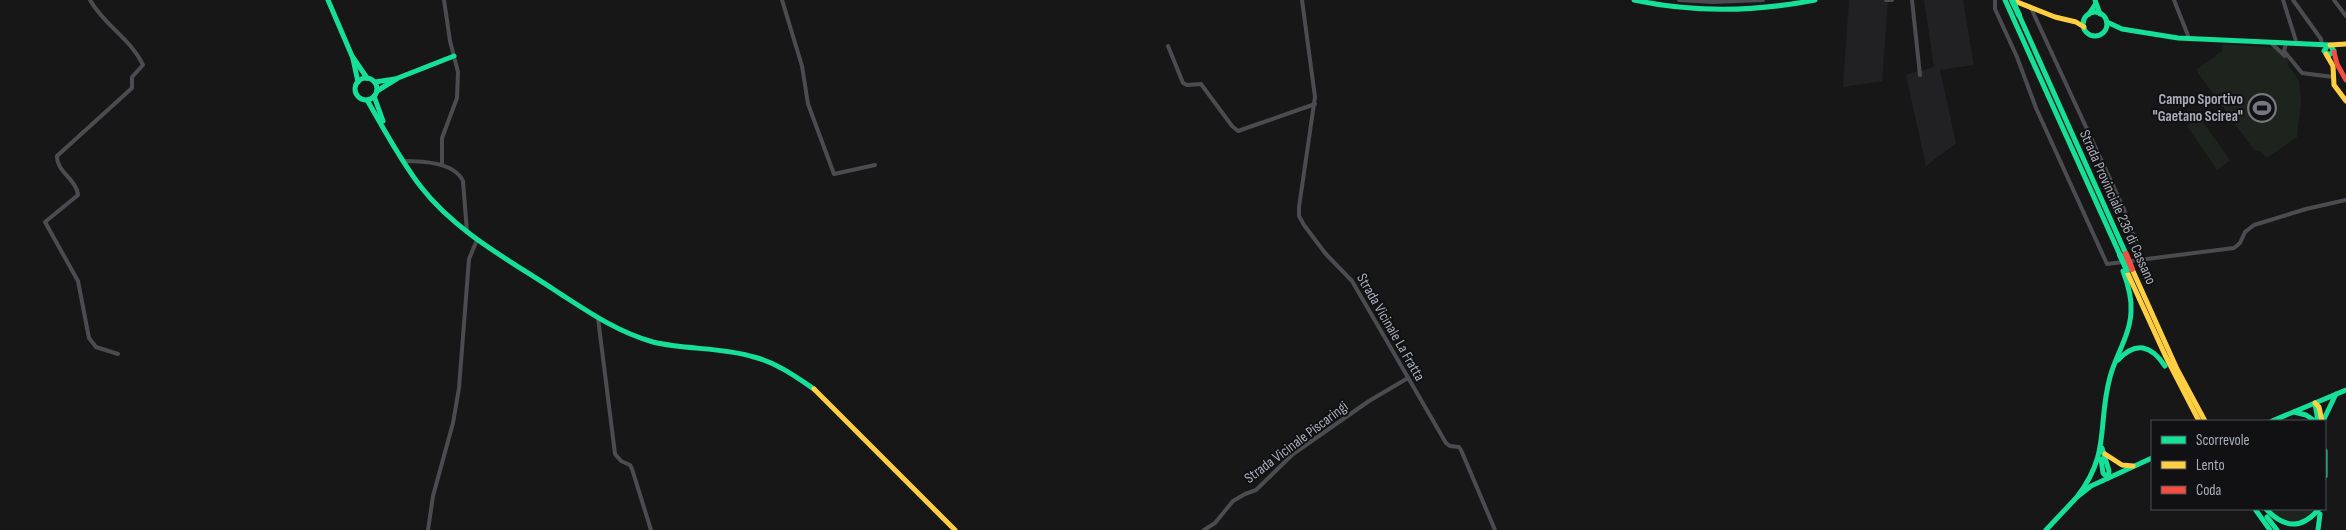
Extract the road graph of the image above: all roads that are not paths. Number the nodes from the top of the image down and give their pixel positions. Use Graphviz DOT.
graph roads {
  1 [pos="90,0"];
  2 [pos="328,0"];
  3 [pos="444,0"];
  4 [pos="782,0"];
  5 [pos="1302,0"];
  6 [pos="1634,0"];
  7 [pos="1679,0"];
  8 [pos="1763,0"];
  9 [pos="1815,0"];
  10 [pos="1886,0"];
  11 [pos="1892,0"];
  12 [pos="1912,0"];
  13 [pos="1995,0"];
  14 [pos="2006,0"];
  15 [pos="2012,0"];
  16 [pos="2174,0"];
  17 [pos="2283,0"];
  18 [pos="2293,0"];
  19 [pos="2334,0"];
  20 [pos="2095,2"];
  21 [pos="2031,8"];
  22 [pos="2100,14"];
  23 [pos="2016,16"];
  24 [pos="2087,16"];
  25 [pos="2346,16"];
  26 [pos="2076,22"];
  27 [pos="2106,22"];
  28 [pos="2084,27"];
  29 [pos="2117,29"];
  30 [pos="2103,33"];
  31 [pos="2190,38"];
  32 [pos="2271,43"];
  33 [pos="2286,44"];
  34 [pos="2297,44"];
  35 [pos="2343,44"];
  36 [pos="1168,46"];
  37 [pos="2327,48"];
  38 [pos="352,56"];
  39 [pos="454,56"];
  40 [pos="2289,59"];
  41 [pos="1920,75"];
  42 [pos="2333,77"];
  43 [pos="2345,77"];
  44 [pos="367,78"];
  45 [pos="398,78"];
  46 [pos="358,82"];
  47 [pos="375,82"];
  48 [pos="376,94"];
  49 [pos="2345,98"];
  50 [pos="367,100"];
  51 [pos="1314,104"];
  52 [pos="386,131"];
  53 [pos="403,161"];
  54 [pos="442,165"];
  55 [pos="875,165"];
  56 [pos="2346,200"];
  57 [pos="467,232"];
  58 [pos="477,240"];
  59 [pos="2121,255"];
  60 [pos="2142,258"];
  61 [pos="2127,270"];
  62 [pos="598,317"];
  63 [pos="118,354"];
  64 [pos="2114,367"];
  65 [pos="1408,378"];
  66 [pos="2346,390"];
  67 [pos="2336,394"];
  68 [pos="2315,403"];
  69 [pos="2294,412"];
  70 [pos="2195,414"];
  71 [pos="2198,420"];
  72 [pos="2204,420"];
  73 [pos="2274,420"];
  74 [pos="2314,420"];
  75 [pos="2316,420"];
  76 [pos="2323,420"];
  77 [pos="2323,420"];
  78 [pos="2103,456"];
  79 [pos="2151,458"];
  80 [pos="2133,466"];
  81 [pos="2108,478"];
  82 [pos="2078,497"];
  83 [pos="2256,510"];
  84 [pos="2263,510"];
  85 [pos="2267,510"];
  86 [pos="2320,510"];
  87 [pos="2320,510"];
  88 [pos="428,530"];
  89 [pos="651,530"];
  90 [pos="955,530"];
  91 [pos="1204,530"];
  92 [pos="1495,530"];
  93 [pos="2046,530"];
  94 [pos="2270,530"];
  95 [pos="2276,530"];
  96 [pos="2318,530"];
  1 -- 63 [label="street"];
  2 -- 38 [label="main road"];
  3 -- 39 [label="street"];
  4 -- 55 [label="street"];
  5 -- 51 [label="street, Strada Vicinale La Fratta"];
  6 -- 9 [label="main road"];
  7 -- 8 [label="street"];
  10 -- 11 [label="street"];
  12 -- 41 [label="street"];
  13 -- 60 [label="street"];
  14 -- 23 [label="main road, Strada Provinciale 236 di Cassano"];
  15 -- 21 [label="main road"];
  15 -- 23 [label="main road, Strada Provinciale 236 di Cassano, bridge"];
  16 -- 31 [label="street"];
  17 -- 34 [label="street"];
  18 -- 37 [label="street"];
  19 -- 25 [label="street"];
  20 -- 22 [label="main road"];
  20 -- 24 [label="main road"];
  21 -- 26 [label="main road"];
  21 -- 60 [label="street"];
  22 -- 24 [label="main road"];
  22 -- 27 [label="main road"];
  23 -- 59 [label="main road, Strada Provinciale 236 di Cassano"];
  23 -- 59 [label="main road, Strada Provinciale 236 di Cassano"];
  24 -- 26 [label="main road"];
  24 -- 28 [label="main road"];
  26 -- 28 [label="main road"];
  27 -- 29 [label="main road"];
  27 -- 30 [label="main road"];
  28 -- 30 [label="main road"];
  29 -- 30 [label="main road"];
  29 -- 31 [label="main road"];
  31 -- 32 [label="main road"];
  32 -- 33 [label="main road"];
  32 -- 40 [label="street"];
  33 -- 34 [label="main road"];
  33 -- 40 [label="street"];
  34 -- 37 [label="main road"];
  35 -- 37 [label="main road"];
  36 -- 51 [label="street"];
  37 -- 42 [label="main road"];
  37 -- 43 [label="main road"];
  38 -- 44 [label="main road"];
  38 -- 46 [label="main road"];
  39 -- 45 [label="main road"];
  39 -- 54 [label="street"];
  40 -- 42 [label="street"];
  42 -- 49 [label="main road"];
  44 -- 46 [label="main road"];
  44 -- 47 [label="main road"];
  45 -- 47 [label="main road"];
  45 -- 48 [label="main road"];
  46 -- 50 [label="main road"];
  47 -- 48 [label="main road"];
  48 -- 50 [label="main road"];
  48 -- 52 [label="main road"];
  50 -- 52 [label="main road"];
  51 -- 65 [label="street, Strada Vicinale La Fratta"];
  52 -- 53 [label="main road"];
  53 -- 54 [label="street"];
  53 -- 57 [label="main road"];
  54 -- 57 [label="street"];
  56 -- 60 [label="street"];
  57 -- 58 [label="main road"];
  58 -- 62 [label="main road"];
  58 -- 88 [label="street"];
  59 -- 61 [label="main road, Strada Provinciale 236 di Cassano, bridge"];
  61 -- 64 [label="main road"];
  61 -- 70 [label="main road, Strada Provinciale 236 di Cassano"];
  61 -- 72 [label="main road, Strada Provinciale 236 di Cassano"];
  62 -- 89 [label="street"];
  62 -- 90 [label="main road"];
  64 -- 70 [label="main road"];
  64 -- 78 [label="main road"];
  65 -- 91 [label="street, Strada Vicinale Piscaringi"];
  65 -- 92 [label="street, Strada Vicinale La Fratta"];
  66 -- 67 [label="main road"];
  67 -- 68 [label="main road"];
  67 -- 76 [label="main road"];
  68 -- 69 [label="main road"];
  68 -- 75 [label="main road"];
  68 -- 77 [label="main road"];
  69 -- 73 [label="main road"];
  69 -- 74 [label="main road"];
  70 -- 71 [label="main road, Strada Provinciale 236 di Cassano"];
  78 -- 80 [label="main road"];
  78 -- 81 [label="main road"];
  78 -- 82 [label="main road"];
  79 -- 80 [label="main road"];
  80 -- 81 [label="main road"];
  81 -- 82 [label="main road"];
  82 -- 93 [label="main road"];
  83 -- 94 [label="main road"];
  84 -- 95 [label="main road"];
  85 -- 86 [label="main road"];
  87 -- 96 [label="main road"];
}
